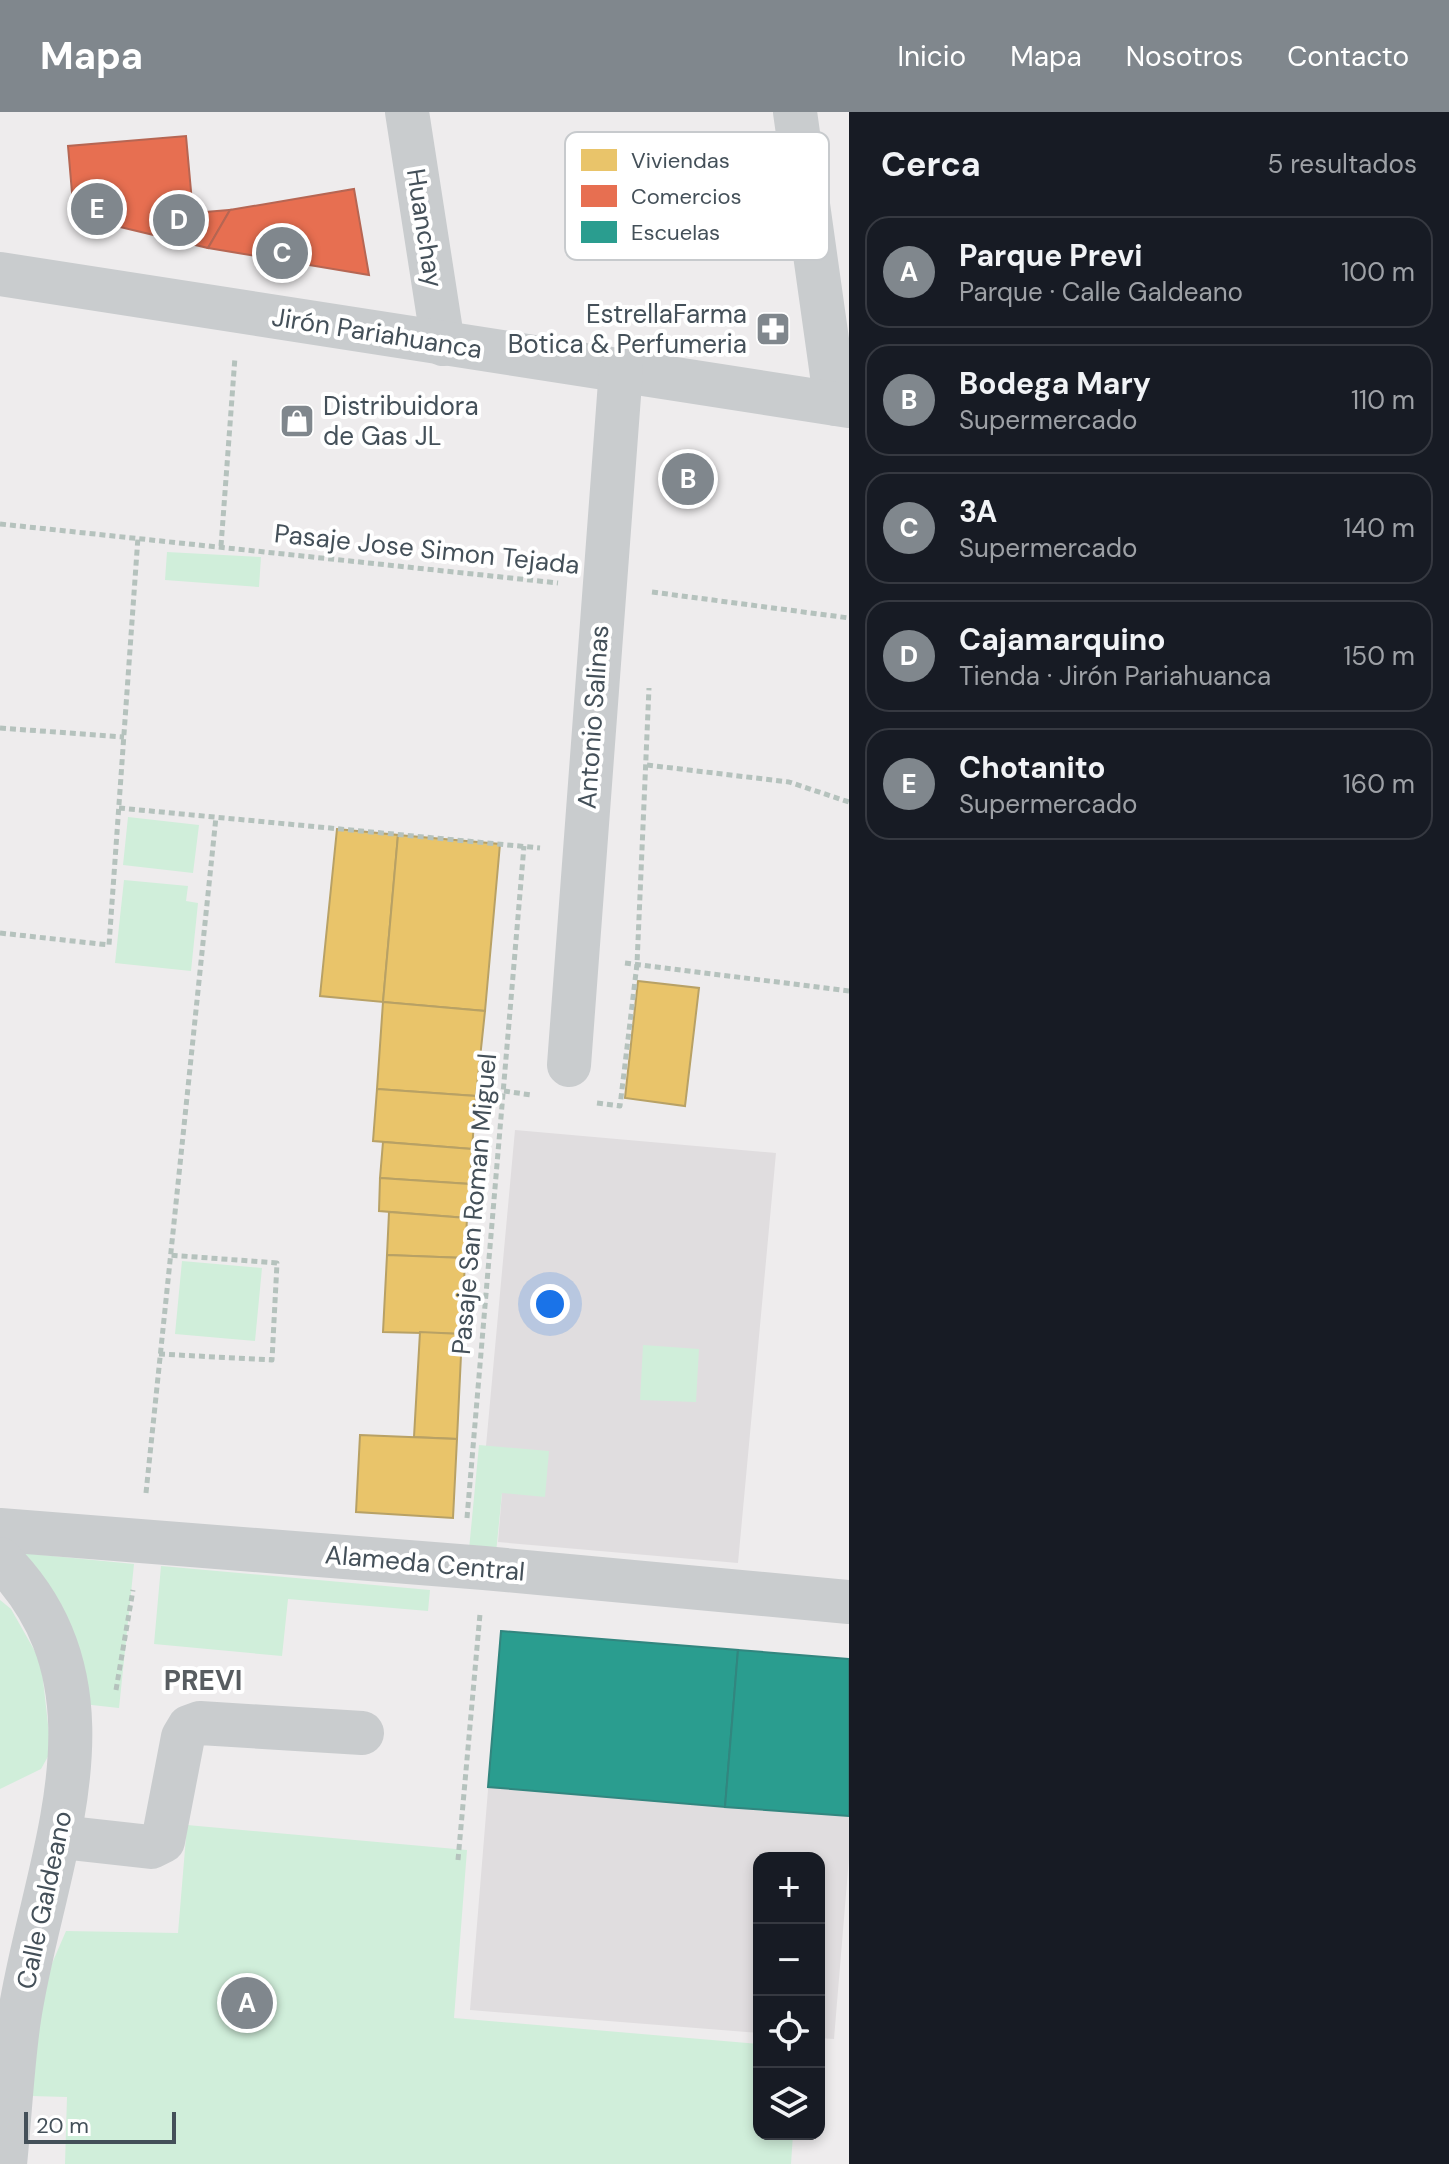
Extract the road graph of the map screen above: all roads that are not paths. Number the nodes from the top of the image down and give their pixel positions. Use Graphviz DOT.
graph roads {
  1 [pos="407,112"];
  2 [pos="795,112"];
  3 [pos="798,132"];
  4 [pos="819,260"];
  5 [pos="1,266"];
  6 [pos="443,344"];
  7 [pos="621,369"];
  8 [pos="842,405"];
  9 [pos="569,1065"];
  10 [pos="0,1530"];
  11 [pos="0,1559"];
  12 [pos="849,1602"];
  13 [pos="362,1733"];
  14 [pos="61,1837"];
  15 [pos="5,2164"];
  1 -- 6 [label="street, Huanchay"];
  2 -- 3 [label="street"];
  4 -- 8 [label="street"];
  5 -- 6 [label="street, Jirón Pariahuanca"];
  6 -- 7 [label="street, Jirón Pariahuanca"];
  7 -- 8 [label="street, Jirón Pariahuanca"];
  7 -- 9 [label="street, Antonio Salinas"];
  10 -- 12 [label="street, Alameda Central"];
  11 -- 14 [label="street, Calle Galdeano"];
  13 -- 14 [label="street"];
  14 -- 15 [label="street, Calle Galdeano"];
}
